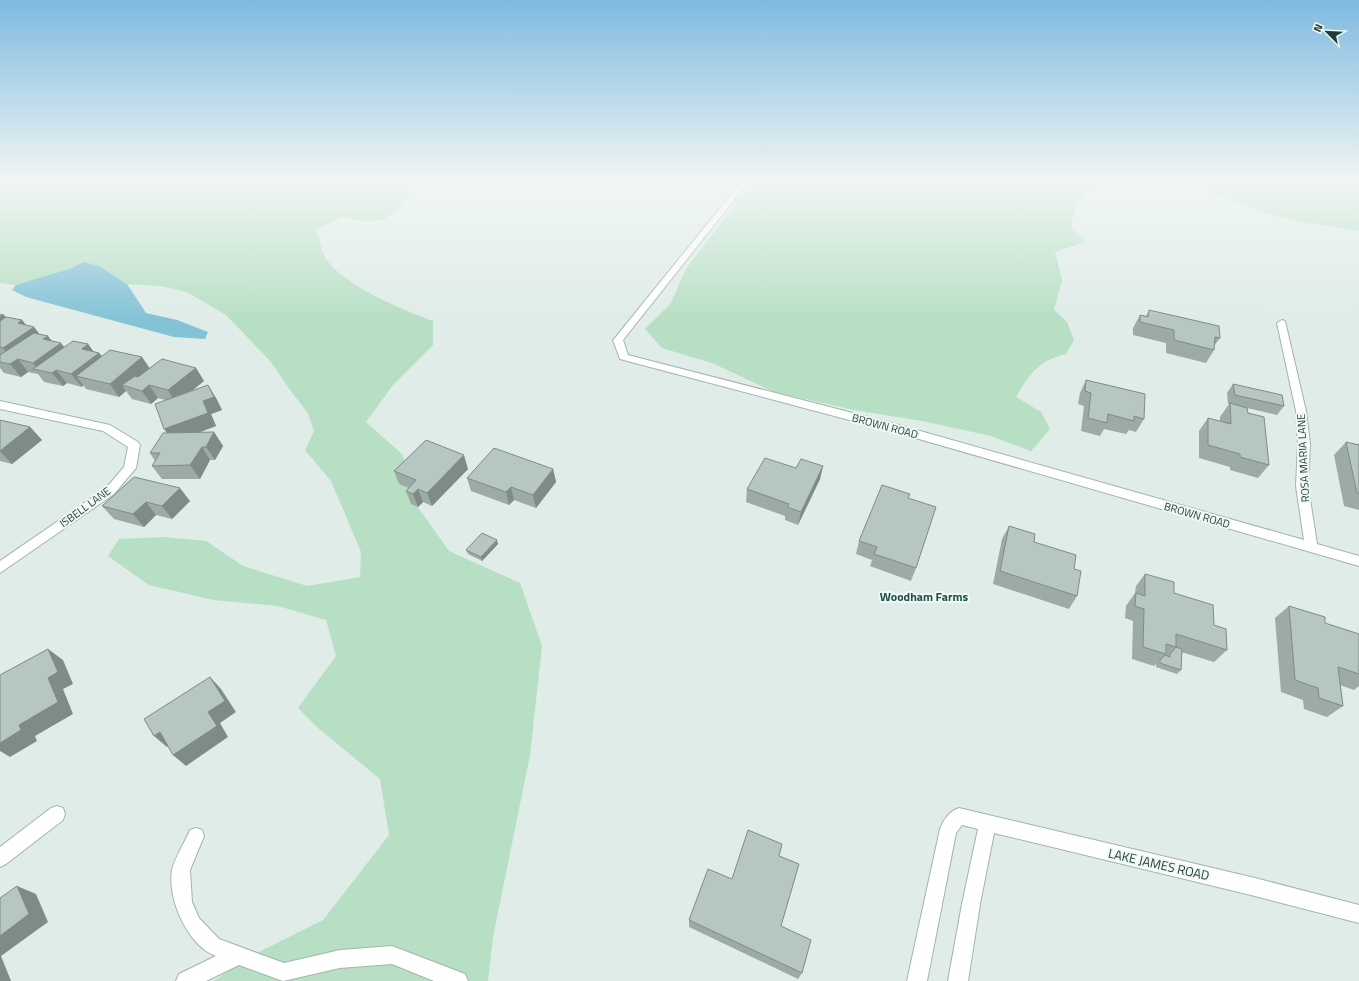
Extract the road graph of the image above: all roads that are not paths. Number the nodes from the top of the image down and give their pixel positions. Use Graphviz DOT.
graph roads {
  1 [pos="710,227"];
  2 [pos="1282,323"];
  3 [pos="0,405"];
  4 [pos="1311,547"];
  5 [pos="1359,561"];
  6 [pos="0,568"];
  7 [pos="58,814"];
  8 [pos="988,823"];
  9 [pos="196,836"];
  10 [pos="0,858"];
  11 [pos="1359,914"];
  12 [pos="238,954"];
  13 [pos="186,981"];
  14 [pos="458,981"];
  15 [pos="917,981"];
  16 [pos="958,981"];
  1 -- 4 [label="street, BROWN ROAD"];
  2 -- 4 [label="street, ROSA MARIA LANE"];
  3 -- 6 [label="street, ISBELL LANE"];
  4 -- 5 [label="street, BROWN ROAD"];
  7 -- 10 [label="street"];
  8 -- 11 [label="street, LAKE JAMES ROAD"];
  8 -- 15 [label="street, LAKE JAMES ROAD"];
  8 -- 16 [label="street"];
  9 -- 12 [label="street"];
  12 -- 13 [label="street"];
  12 -- 14 [label="street"];
}
